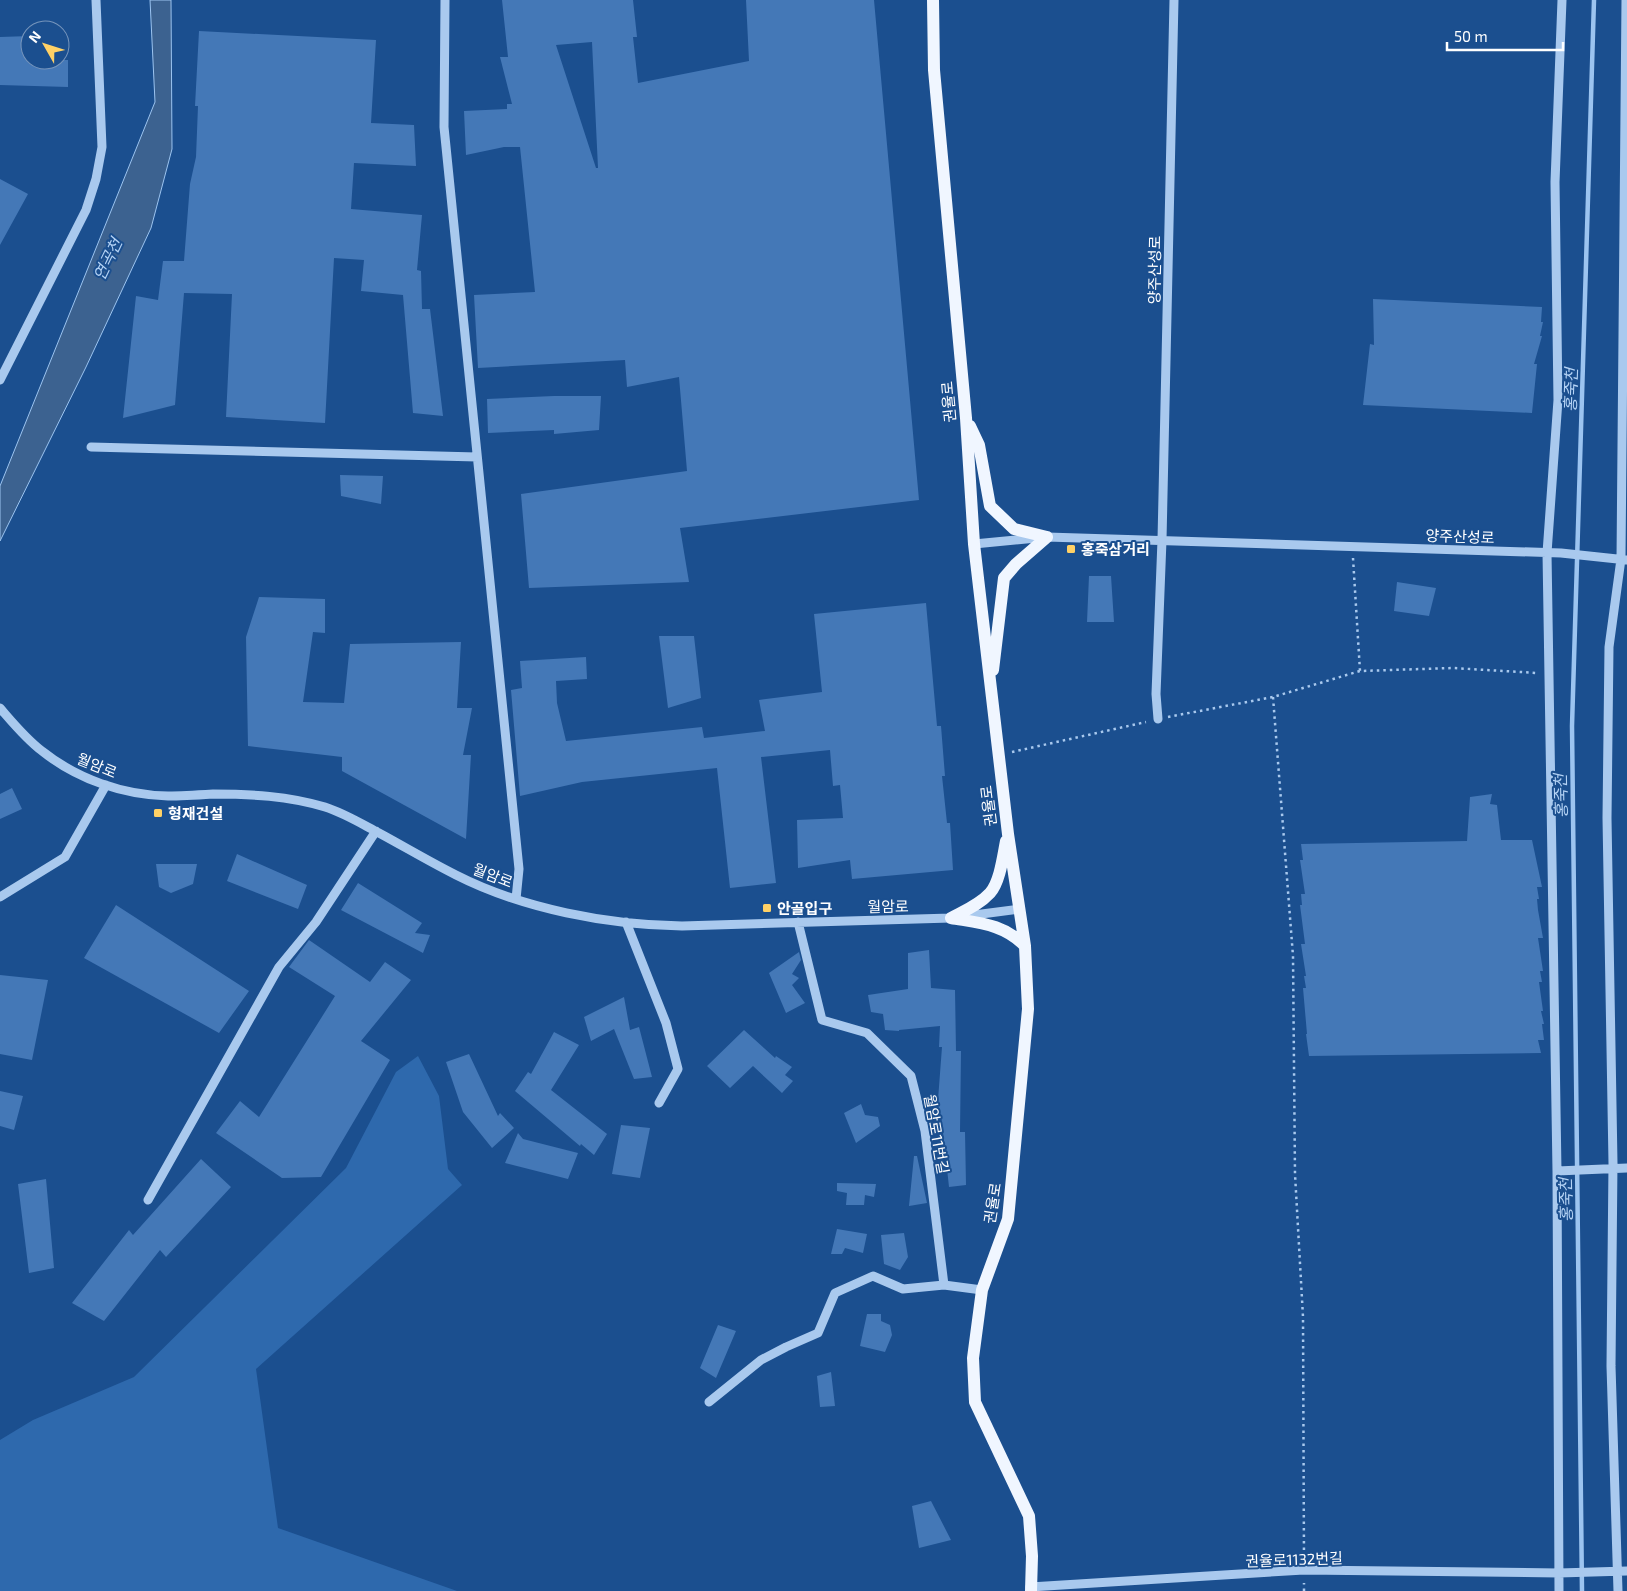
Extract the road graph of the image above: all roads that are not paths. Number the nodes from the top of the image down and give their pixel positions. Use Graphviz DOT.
graph roads {
  1 [pos="96,0"];
  2 [pos="445,0"];
  3 [pos="933,0"];
  4 [pos="1174,0"];
  5 [pos="1562,0"];
  6 [pos="1626,0"];
  7 [pos="0,380"];
  8 [pos="966,418"];
  9 [pos="91,448"];
  10 [pos="477,457"];
  11 [pos="1047,537"];
  12 [pos="1162,540"];
  13 [pos="974,544"];
  14 [pos="1547,552"];
  15 [pos="1624,559"];
  16 [pos="991,687"];
  17 [pos="0,708"];
  18 [pos="1158,719"];
  19 [pos="106,786"];
  20 [pos="376,831"];
  21 [pos="1008,834"];
  22 [pos="0,897"];
  23 [pos="516,899"];
  24 [pos="1020,909"];
  25 [pos="951,918"];
  26 [pos="626,922"];
  27 [pos="798,922"];
  28 [pos="1025,946"];
  29 [pos="659,1103"];
  30 [pos="1627,1168"];
  31 [pos="1612,1169"];
  32 [pos="1558,1171"];
  33 [pos="148,1200"];
  34 [pos="944,1285"];
  35 [pos="982,1290"];
  36 [pos="709,1402"];
  37 [pos="1613,1571"];
  38 [pos="1627,1571"];
  39 [pos="1559,1573"];
  40 [pos="1031,1589"];
  41 [pos="1560,1591"];
  42 [pos="1618,1591"];
  1 -- 7 [label="street"];
  2 -- 10 [label="street"];
  3 -- 8 [label="main road, 권율로"];
  4 -- 12 [label="street, 양주산성로"];
  5 -- 14 [label="street"];
  6 -- 15 [label="street"];
  8 -- 11 [label="main road"];
  8 -- 13 [label="main road, 권율로"];
  9 -- 10 [label="street"];
  10 -- 23 [label="street"];
  11 -- 12 [label="street, 양주산성로"];
  11 -- 13 [label="street, 양주산성로"];
  11 -- 16 [label="main road"];
  12 -- 14 [label="street, 양주산성로"];
  12 -- 18 [label="street"];
  13 -- 16 [label="main road, 권율로"];
  14 -- 15 [label="street, 양주산성로"];
  14 -- 32 [label="street"];
  15 -- 31 [label="street"];
  16 -- 21 [label="main road, 권율로"];
  17 -- 19 [label="street, 월암로"];
  19 -- 20 [label="street, 월암로"];
  19 -- 22 [label="street"];
  20 -- 23 [label="street, 월암로"];
  20 -- 33 [label="street"];
  21 -- 24 [label="main road, 권율로"];
  21 -- 25 [label="main road"];
  23 -- 26 [label="street, 월암로"];
  24 -- 25 [label="street, 월암로"];
  24 -- 28 [label="main road, 권율로"];
  25 -- 27 [label="street, 월암로"];
  25 -- 28 [label="main road"];
  26 -- 27 [label="street, 월암로"];
  26 -- 29 [label="street"];
  27 -- 34 [label="street, 월암로11번길"];
  28 -- 35 [label="main road, 권율로"];
  30 -- 31 [label="street"];
  31 -- 32 [label="street"];
  31 -- 37 [label="street"];
  32 -- 39 [label="street"];
  34 -- 35 [label="street"];
  34 -- 36 [label="street"];
  35 -- 40 [label="main road, 권율로"];
  37 -- 38 [label="street"];
  37 -- 39 [label="street, 권율로1132번길"];
  37 -- 42 [label="street"];
  39 -- 40 [label="street, 권율로1132번길"];
  39 -- 41 [label="street"];
}
